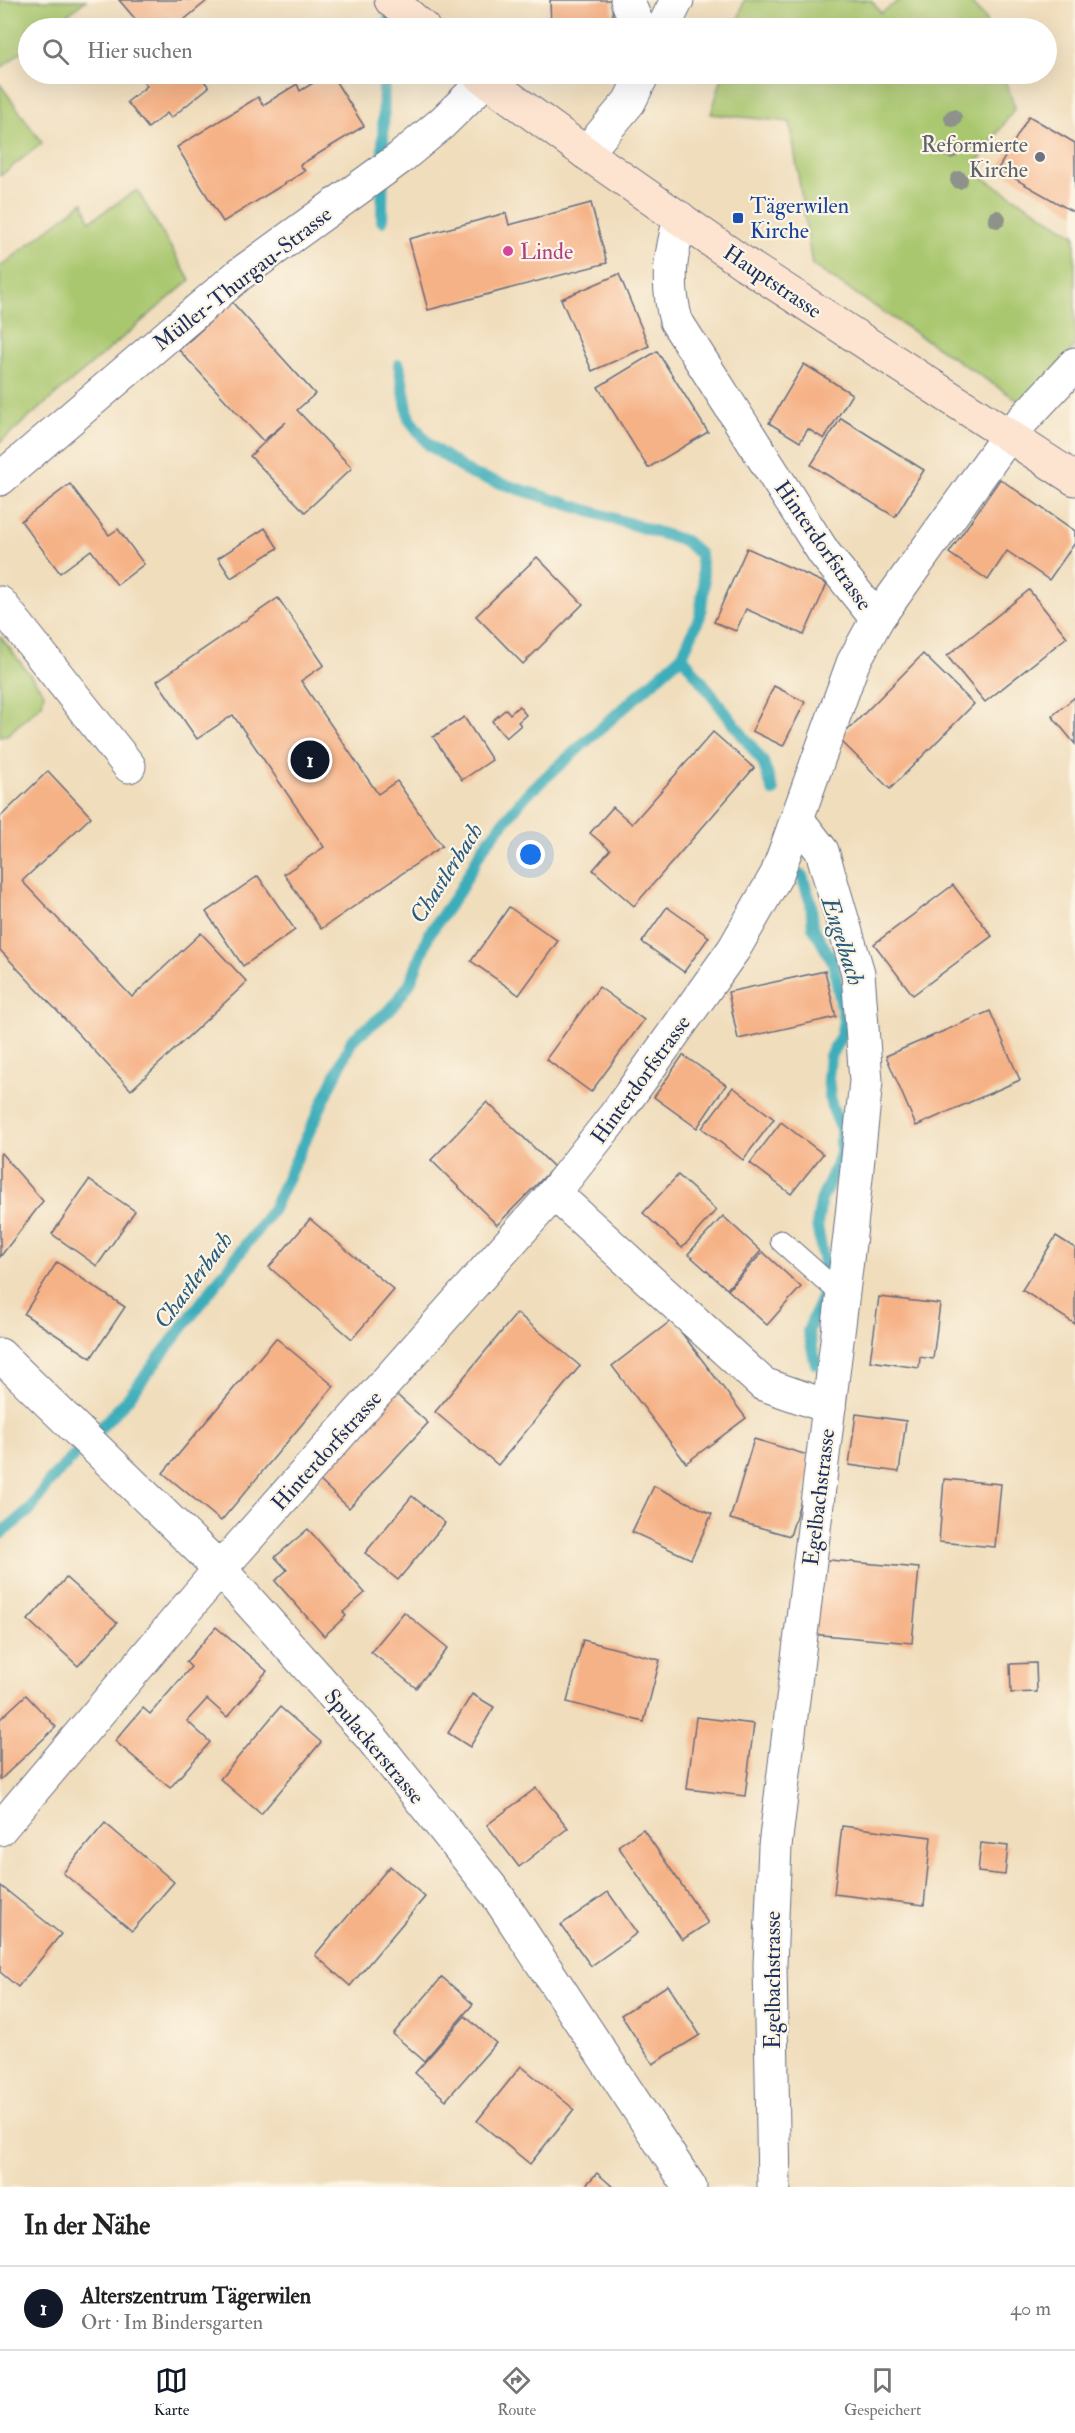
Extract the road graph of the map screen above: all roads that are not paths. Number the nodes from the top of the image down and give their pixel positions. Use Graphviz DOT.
graph roads {
  1 [pos="391,0"];
  2 [pos="627,0"];
  3 [pos="677,0"];
  4 [pos="411,18"];
  5 [pos="635,18"];
  6 [pos="668,18"];
  7 [pos="476,84"];
  8 [pos="492,84"];
  9 [pos="638,84"];
  10 [pos="586,153"];
  11 [pos="681,218"];
  12 [pos="1075,364"];
  13 [pos="1008,436"];
  14 [pos="0,479"];
  15 [pos="1075,479"];
  16 [pos="0,603"];
  17 [pos="877,620"];
  18 [pos="129,766"];
  19 [pos="798,820"];
  20 [pos="554,1193"];
  21 [pos="781,1241"];
  22 [pos="838,1292"];
  23 [pos="0,1355"];
  24 [pos="829,1407"];
  25 [pos="220,1569"];
  26 [pos="0,1829"];
  27 [pos="690,2187"];
  28 [pos="774,2187"];
  1 -- 4 [label="street"];
  2 -- 5 [label="street"];
  3 -- 6 [label="street"];
  7 -- 14 [label="street, Müller-Thurgau-Strasse"];
  8 -- 10 [label="street, Hauptstrasse"];
  9 -- 10 [label="street"];
  10 -- 11 [label="street, Hauptstrasse"];
  11 -- 13 [label="street, Hauptstrasse"];
  11 -- 17 [label="street, Hinterdorfstrasse"];
  12 -- 13 [label="street"];
  13 -- 15 [label="street, Hauptstrasse"];
  13 -- 17 [label="street"];
  16 -- 18 [label="street"];
  17 -- 19 [label="street, Hinterdorfstrasse"];
  19 -- 20 [label="street, Hinterdorfstrasse"];
  19 -- 22 [label="street, Egelbachstrasse"];
  20 -- 24 [label="street"];
  20 -- 25 [label="street, Hinterdorfstrasse"];
  21 -- 22 [label="lane"];
  22 -- 24 [label="street, Egelbachstrasse"];
  23 -- 25 [label="street, Spulackerstrasse"];
  24 -- 28 [label="street, Egelbachstrasse"];
  25 -- 26 [label="street, Hinterdorfstrasse"];
  25 -- 27 [label="street, Spulackerstrasse"];
}
